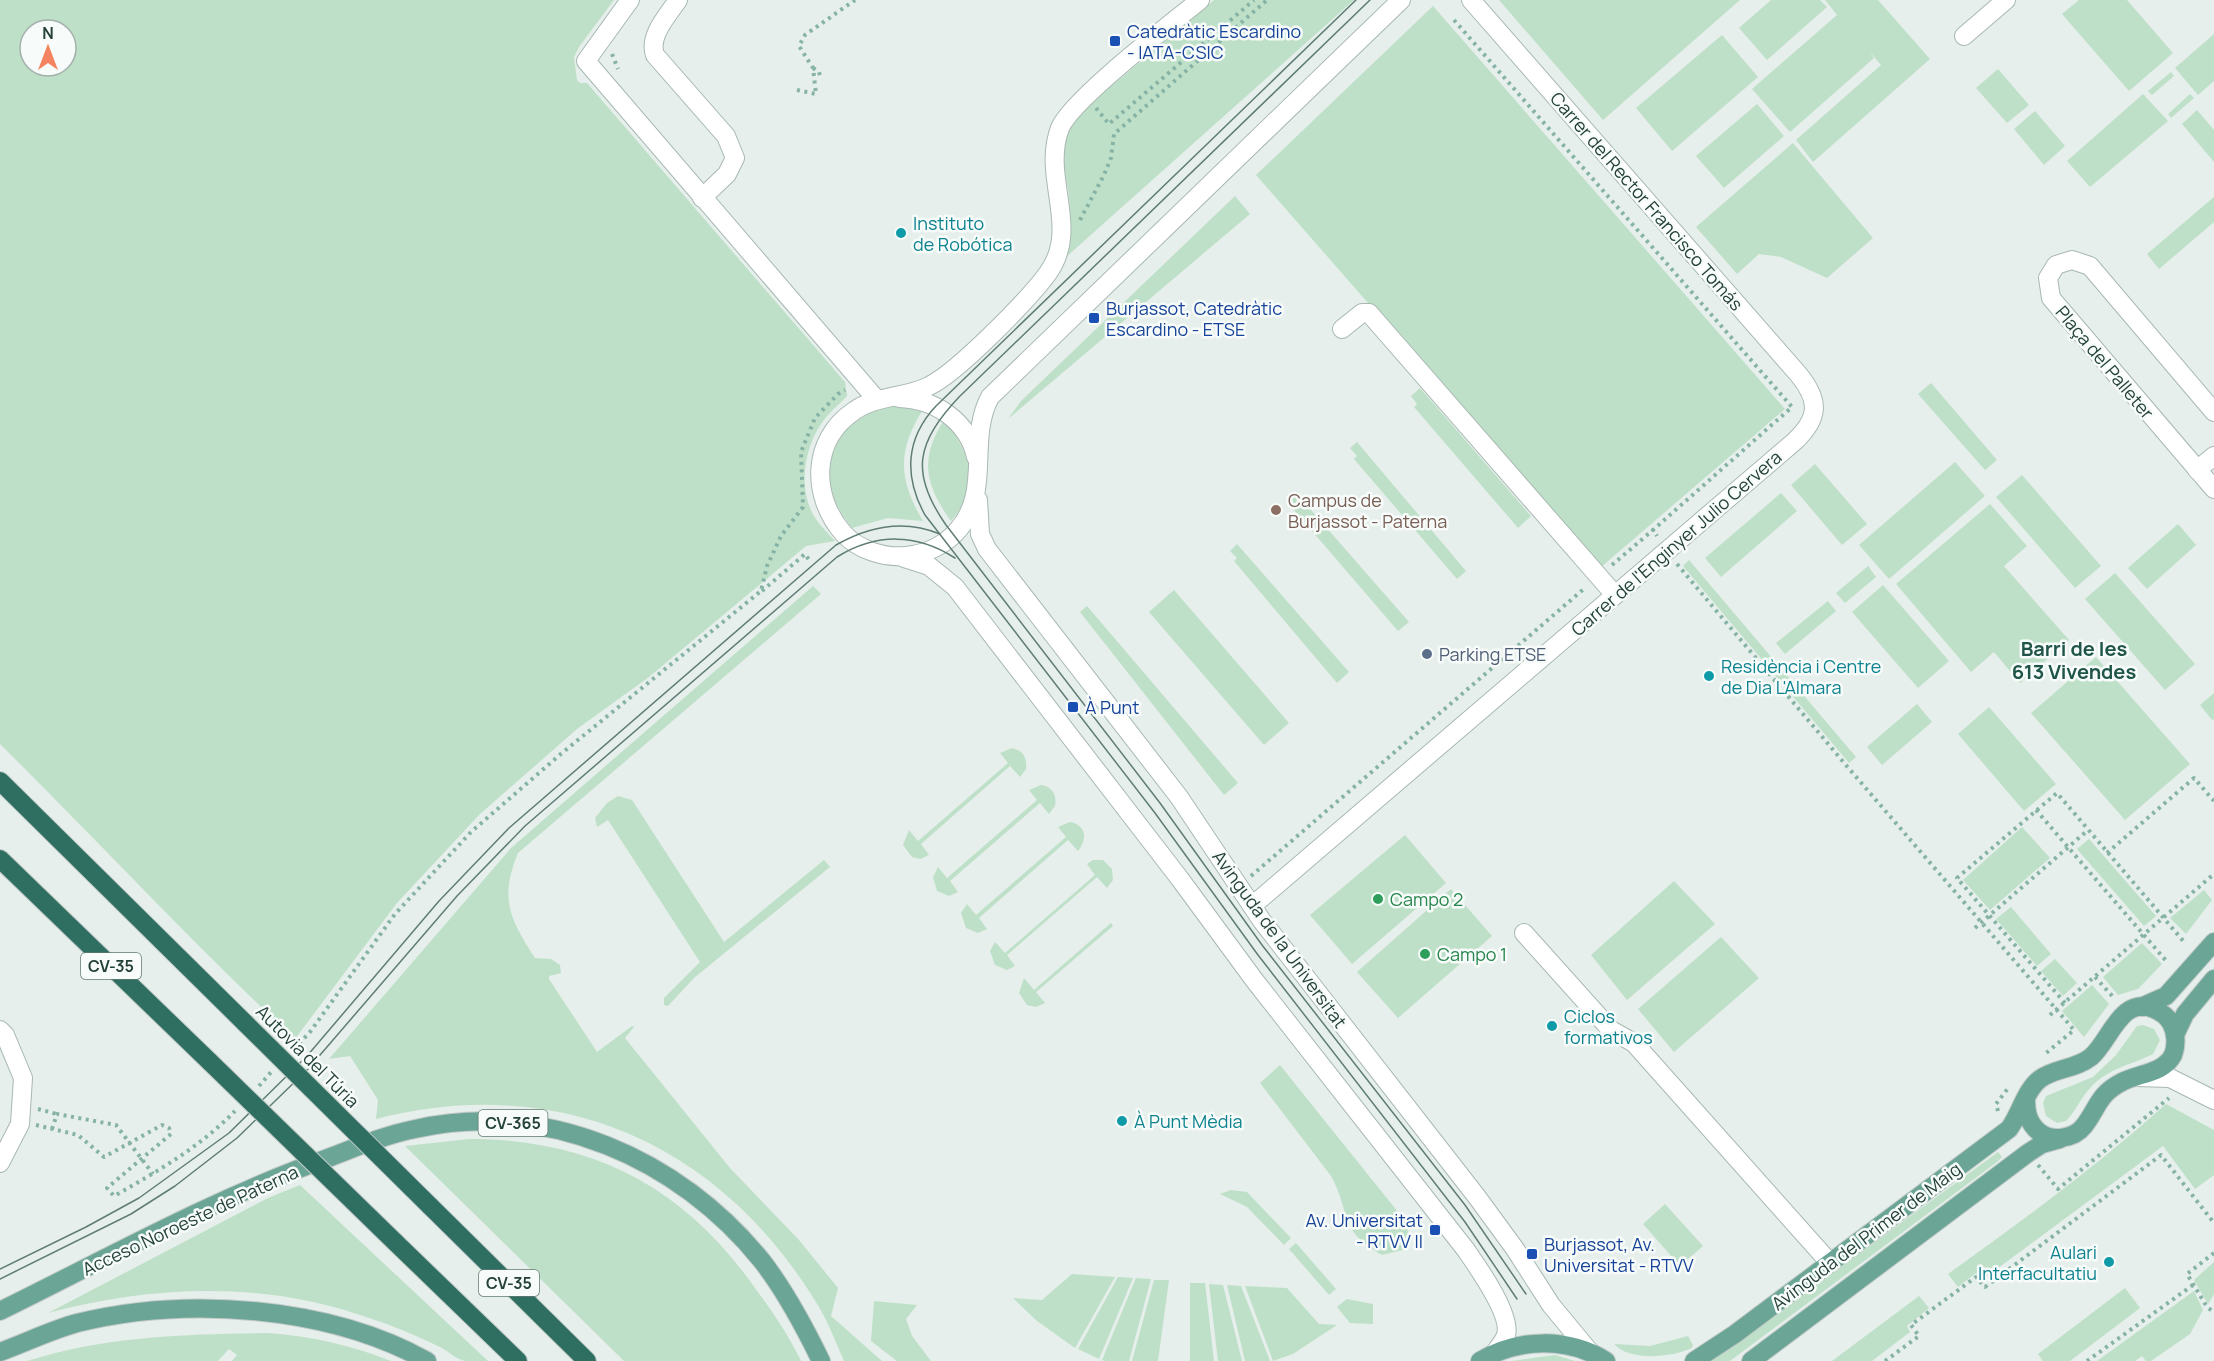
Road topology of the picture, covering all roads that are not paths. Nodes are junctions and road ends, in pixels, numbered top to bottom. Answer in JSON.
{"nodes":[{"id":1,"x":630,"y":0,"type":"edge"},
{"id":2,"x":678,"y":0,"type":"edge"},
{"id":3,"x":1200,"y":0,"type":"edge"},
{"id":4,"x":1401,"y":0,"type":"edge"},
{"id":5,"x":1472,"y":0,"type":"edge"},
{"id":6,"x":2006,"y":0,"type":"edge"},
{"id":7,"x":1964,"y":36,"type":"dead end"},
{"id":8,"x":702,"y":198,"type":"junction"},
{"id":9,"x":1342,"y":329,"type":"dead end"},
{"id":10,"x":884,"y":399,"type":"junction"},
{"id":11,"x":1814,"y":406,"type":"joint"},
{"id":12,"x":2214,"y":412,"type":"edge"},
{"id":13,"x":2214,"y":456,"type":"edge"},
{"id":14,"x":979,"y":467,"type":"junction"},
{"id":15,"x":2197,"y":470,"type":"junction"},
{"id":16,"x":978,"y":487,"type":"junction"},
{"id":17,"x":2214,"y":489,"type":"edge"},
{"id":18,"x":900,"y":557,"type":"junction"},
{"id":19,"x":1615,"y":595,"type":"junction"},
{"id":20,"x":0,"y":781,"type":"edge"},
{"id":21,"x":0,"y":859,"type":"edge"},
{"id":22,"x":1252,"y":906,"type":"junction"},
{"id":23,"x":1524,"y":933,"type":"dead end"},
{"id":24,"x":2214,"y":942,"type":"edge"},
{"id":25,"x":2214,"y":979,"type":"edge"},
{"id":26,"x":2138,"y":1007,"type":"junction"},
{"id":27,"x":0,"y":1030,"type":"edge"},
{"id":28,"x":2175,"y":1040,"type":"junction"},
{"id":29,"x":2136,"y":1077,"type":"junction"},
{"id":30,"x":2190,"y":1087,"type":"junction"},
{"id":31,"x":2026,"y":1099,"type":"junction"},
{"id":32,"x":2214,"y":1100,"type":"edge"},
{"id":33,"x":2061,"y":1138,"type":"junction"},
{"id":34,"x":0,"y":1163,"type":"edge"},
{"id":35,"x":1830,"y":1263,"type":"junction"},
{"id":36,"x":0,"y":1311,"type":"edge"},
{"id":37,"x":1496,"y":1351,"type":"junction"},
{"id":38,"x":1589,"y":1351,"type":"junction"},
{"id":39,"x":0,"y":1352,"type":"edge"},
{"id":40,"x":427,"y":1361,"type":"edge"},
{"id":41,"x":518,"y":1361,"type":"edge"},
{"id":42,"x":587,"y":1361,"type":"edge"},
{"id":43,"x":821,"y":1361,"type":"edge"},
{"id":44,"x":1480,"y":1361,"type":"edge"},
{"id":45,"x":1606,"y":1361,"type":"edge"},
{"id":46,"x":1694,"y":1361,"type":"edge"},
{"id":47,"x":1750,"y":1361,"type":"edge"}],
"edges":[{"from":1,"to":8,"type":"street"},
{"from":2,"to":8,"type":"street"},
{"from":3,"to":10,"type":"street"},
{"from":4,"to":14,"type":"street"},
{"from":5,"to":11,"type":"street","name":"Carrer del Rector Francisco Tomás"},
{"from":6,"to":7,"type":"street"},
{"from":8,"to":10,"type":"street"},
{"from":9,"to":19,"type":"street"},
{"from":10,"to":14,"type":"street"},
{"from":10,"to":18,"type":"street"},
{"from":11,"to":19,"type":"street","name":"Carrer de l'Enginyer Julio Cervera"},
{"from":12,"to":15,"type":"street","name":"Plaça del Palleter"},
{"from":13,"to":15,"type":"street"},
{"from":14,"to":16,"type":"street"},
{"from":15,"to":17,"type":"street","name":"Plaça del Palleter"},
{"from":16,"to":18,"type":"street"},
{"from":16,"to":22,"type":"street","name":"Avinguda de la Universitat"},
{"from":18,"to":37,"type":"street"},
{"from":19,"to":22,"type":"street","name":"Carrer de l'Enginyer Julio Cervera"},
{"from":20,"to":42,"type":"highway","name":"Autovia del Túria","number":"CV-35","bridge":true},
{"from":21,"to":41,"type":"highway","number":"CV-35","bridge":true},
{"from":22,"to":38,"type":"street","name":"Avinguda de la Universitat"},
{"from":23,"to":35,"type":"street"},
{"from":24,"to":26,"type":"main road"},
{"from":25,"to":28,"type":"main road"},
{"from":26,"to":28,"type":"main road"},
{"from":26,"to":31,"type":"main road","name":"Avinguda del Primer de Maig"},
{"from":27,"to":34,"type":"street"},
{"from":28,"to":29,"type":"main road","name":"Avinguda del Primer de Maig"},
{"from":28,"to":30,"type":"street"},
{"from":29,"to":30,"type":"street"},
{"from":29,"to":33,"type":"main road","name":"Avinguda del Primer de Maig"},
{"from":30,"to":32,"type":"street"},
{"from":31,"to":33,"type":"main road"},
{"from":31,"to":35,"type":"main road","name":"Avinguda del Primer de Maig"},
{"from":33,"to":47,"type":"main road","name":"Avinguda del Primer de Maig"},
{"from":35,"to":46,"type":"main road","name":"Avinguda del Primer de Maig"},
{"from":36,"to":43,"type":"main road","name":"Acceso Noroeste de Paterna","number":"CV-365"},
{"from":37,"to":38,"type":"main road"},
{"from":37,"to":44,"type":"main road"},
{"from":38,"to":45,"type":"main road"},
{"from":39,"to":40,"type":"main road"}]}
